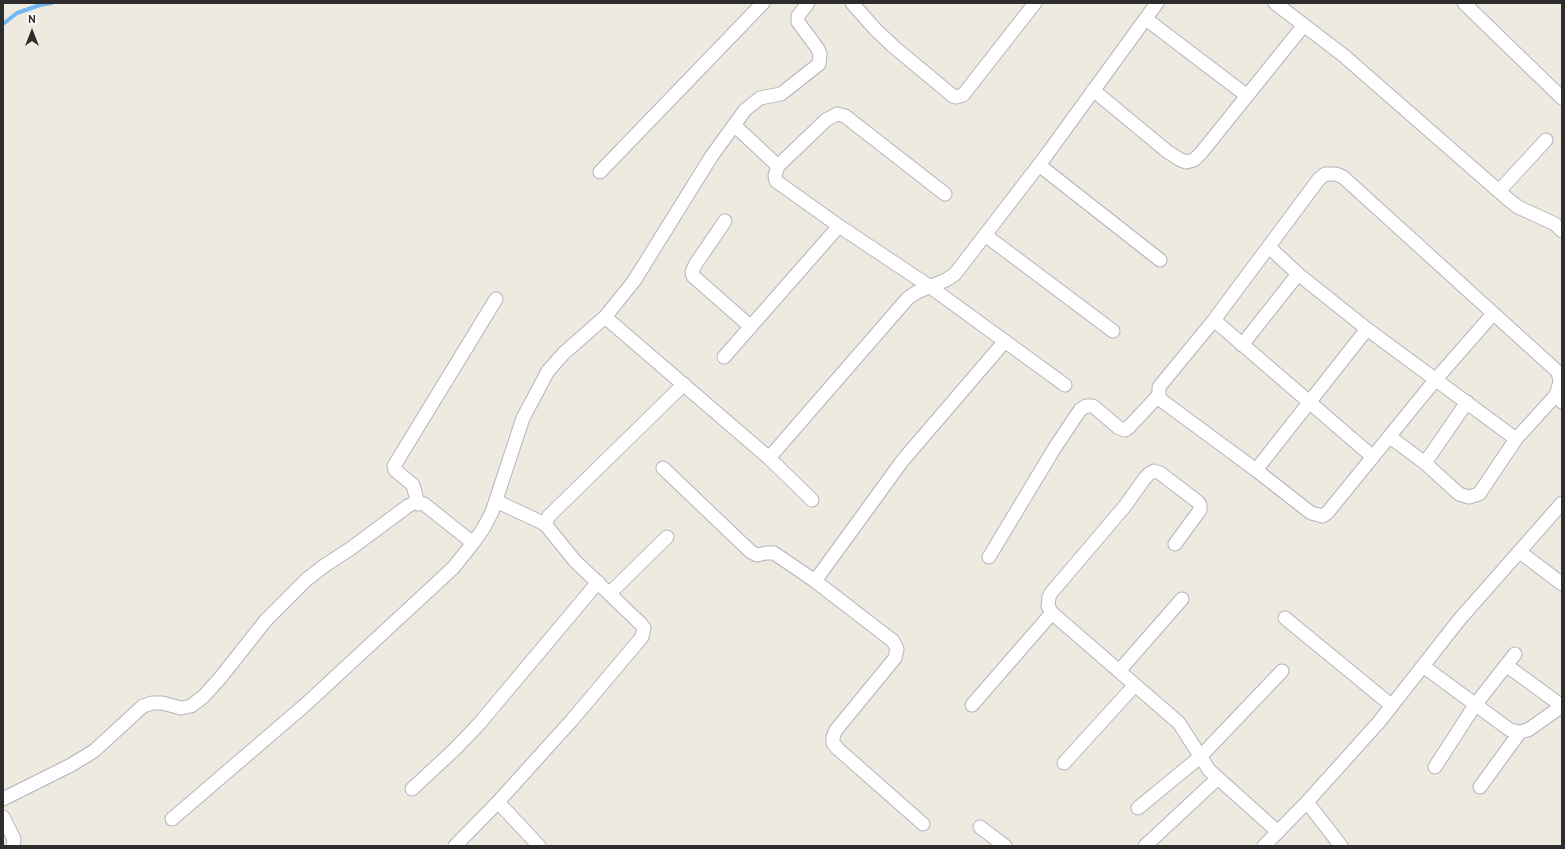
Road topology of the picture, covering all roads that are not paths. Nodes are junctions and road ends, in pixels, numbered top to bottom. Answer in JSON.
{"nodes":[{"id":1,"x":763,"y":3,"type":"edge"},
{"id":2,"x":808,"y":3,"type":"edge"},
{"id":3,"x":852,"y":3,"type":"edge"},
{"id":4,"x":1036,"y":3,"type":"edge"},
{"id":5,"x":1157,"y":3,"type":"edge"},
{"id":6,"x":1275,"y":3,"type":"edge"},
{"id":7,"x":1464,"y":3,"type":"edge"},
{"id":8,"x":1146,"y":19,"type":"junction"},
{"id":9,"x":1304,"y":25,"type":"junction"},
{"id":10,"x":1094,"y":90,"type":"junction"},
{"id":11,"x":1246,"y":95,"type":"junction"},
{"id":12,"x":1562,"y":98,"type":"edge"},
{"id":13,"x":734,"y":125,"type":"junction"},
{"id":14,"x":1546,"y":140,"type":"dead end"},
{"id":15,"x":1039,"y":165,"type":"junction"},
{"id":16,"x":778,"y":166,"type":"junction"},
{"id":17,"x":600,"y":172,"type":"dead end"},
{"id":18,"x":1499,"y":191,"type":"junction"},
{"id":19,"x":945,"y":194,"type":"dead end"},
{"id":20,"x":725,"y":221,"type":"dead end"},
{"id":21,"x":839,"y":226,"type":"junction"},
{"id":22,"x":1562,"y":230,"type":"edge"},
{"id":23,"x":985,"y":235,"type":"junction"},
{"id":24,"x":1268,"y":247,"type":"junction"},
{"id":25,"x":1160,"y":260,"type":"dead end"},
{"id":26,"x":1298,"y":274,"type":"junction"},
{"id":27,"x":929,"y":286,"type":"junction"},
{"id":28,"x":496,"y":299,"type":"dead end"},
{"id":29,"x":1493,"y":314,"type":"junction"},
{"id":30,"x":605,"y":316,"type":"junction"},
{"id":31,"x":1214,"y":320,"type":"junction"},
{"id":32,"x":752,"y":327,"type":"junction"},
{"id":33,"x":1367,"y":329,"type":"junction"},
{"id":34,"x":1113,"y":331,"type":"dead end"},
{"id":35,"x":1005,"y":342,"type":"junction"},
{"id":36,"x":1242,"y":345,"type":"junction"},
{"id":37,"x":724,"y":357,"type":"dead end"},
{"id":38,"x":1436,"y":379,"type":"junction"},
{"id":39,"x":684,"y":384,"type":"junction"},
{"id":40,"x":1065,"y":385,"type":"dead end"},
{"id":41,"x":1158,"y":395,"type":"junction"},
{"id":42,"x":1559,"y":398,"type":"edge"},
{"id":43,"x":1467,"y":402,"type":"junction"},
{"id":44,"x":1309,"y":403,"type":"junction"},
{"id":45,"x":1390,"y":437,"type":"junction"},
{"id":46,"x":1516,"y":439,"type":"junction"},
{"id":47,"x":1373,"y":457,"type":"junction"},
{"id":48,"x":769,"y":458,"type":"junction"},
{"id":49,"x":1425,"y":463,"type":"junction"},
{"id":50,"x":663,"y":468,"type":"dead end"},
{"id":51,"x":1256,"y":470,"type":"junction"},
{"id":52,"x":496,"y":500,"type":"junction"},
{"id":53,"x":812,"y":500,"type":"dead end"},
{"id":54,"x":1562,"y":503,"type":"edge"},
{"id":55,"x":418,"y":504,"type":"junction"},
{"id":56,"x":545,"y":524,"type":"junction"},
{"id":57,"x":667,"y":537,"type":"dead end"},
{"id":58,"x":473,"y":543,"type":"junction"},
{"id":59,"x":1175,"y":544,"type":"dead end"},
{"id":60,"x":1520,"y":552,"type":"junction"},
{"id":61,"x":988,"y":557,"type":"dead end"},
{"id":62,"x":814,"y":581,"type":"junction"},
{"id":63,"x":598,"y":582,"type":"junction"},
{"id":64,"x":1562,"y":584,"type":"edge"},
{"id":65,"x":610,"y":593,"type":"junction"},
{"id":66,"x":1182,"y":599,"type":"dead end"},
{"id":67,"x":1052,"y":613,"type":"junction"},
{"id":68,"x":1285,"y":618,"type":"dead end"},
{"id":69,"x":1515,"y":654,"type":"dead end"},
{"id":70,"x":1506,"y":665,"type":"junction"},
{"id":71,"x":1423,"y":666,"type":"junction"},
{"id":72,"x":1282,"y":671,"type":"dead end"},
{"id":73,"x":1119,"y":672,"type":"junction"},
{"id":74,"x":1135,"y":685,"type":"junction"},
{"id":75,"x":972,"y":705,"type":"dead end"},
{"id":76,"x":1391,"y":705,"type":"junction"},
{"id":77,"x":1475,"y":705,"type":"junction"},
{"id":78,"x":1562,"y":706,"type":"edge"},
{"id":79,"x":1520,"y":732,"type":"junction"},
{"id":80,"x":1200,"y":757,"type":"junction"},
{"id":81,"x":1064,"y":763,"type":"dead end"},
{"id":82,"x":1435,"y":767,"type":"dead end"},
{"id":83,"x":1218,"y":778,"type":"junction"},
{"id":84,"x":1480,"y":787,"type":"dead end"},
{"id":85,"x":412,"y":789,"type":"dead end"},
{"id":86,"x":3,"y":799,"type":"edge"},
{"id":87,"x":498,"y":802,"type":"junction"},
{"id":88,"x":1307,"y":802,"type":"junction"},
{"id":89,"x":1138,"y":808,"type":"dead end"},
{"id":90,"x":3,"y":817,"type":"edge"},
{"id":91,"x":172,"y":820,"type":"dead end"},
{"id":92,"x":923,"y":824,"type":"dead end"},
{"id":93,"x":980,"y":827,"type":"dead end"},
{"id":94,"x":1278,"y":832,"type":"junction"},
{"id":95,"x":13,"y":846,"type":"edge"},
{"id":96,"x":455,"y":846,"type":"edge"},
{"id":97,"x":539,"y":846,"type":"edge"},
{"id":98,"x":1005,"y":846,"type":"edge"},
{"id":99,"x":1145,"y":846,"type":"edge"},
{"id":100,"x":1264,"y":846,"type":"edge"},
{"id":101,"x":1341,"y":846,"type":"edge"}],
"edges":[{"from":1,"to":17,"type":"street"},
{"from":2,"to":13,"type":"street"},
{"from":3,"to":4,"type":"street"},
{"from":5,"to":8,"type":"street"},
{"from":6,"to":9,"type":"street"},
{"from":7,"to":12,"type":"street"},
{"from":8,"to":10,"type":"street"},
{"from":8,"to":11,"type":"street"},
{"from":9,"to":11,"type":"street"},
{"from":9,"to":18,"type":"street"},
{"from":10,"to":11,"type":"street"},
{"from":10,"to":15,"type":"street"},
{"from":13,"to":16,"type":"street"},
{"from":13,"to":30,"type":"street"},
{"from":14,"to":18,"type":"street"},
{"from":15,"to":23,"type":"street"},
{"from":15,"to":25,"type":"street"},
{"from":16,"to":19,"type":"street"},
{"from":16,"to":21,"type":"street"},
{"from":18,"to":22,"type":"street"},
{"from":20,"to":32,"type":"street"},
{"from":21,"to":27,"type":"street"},
{"from":21,"to":32,"type":"street"},
{"from":23,"to":27,"type":"street"},
{"from":23,"to":34,"type":"street"},
{"from":24,"to":26,"type":"street"},
{"from":24,"to":29,"type":"street"},
{"from":24,"to":31,"type":"street"},
{"from":26,"to":33,"type":"street"},
{"from":26,"to":36,"type":"street"},
{"from":27,"to":35,"type":"street"},
{"from":27,"to":48,"type":"street"},
{"from":28,"to":55,"type":"street"},
{"from":29,"to":38,"type":"street"},
{"from":29,"to":42,"type":"street"},
{"from":30,"to":39,"type":"street"},
{"from":30,"to":52,"type":"street"},
{"from":31,"to":36,"type":"street"},
{"from":31,"to":41,"type":"street"},
{"from":32,"to":37,"type":"street"},
{"from":33,"to":38,"type":"street"},
{"from":33,"to":44,"type":"street"},
{"from":35,"to":40,"type":"street"},
{"from":35,"to":62,"type":"street"},
{"from":36,"to":44,"type":"street"},
{"from":38,"to":43,"type":"street"},
{"from":38,"to":45,"type":"street"},
{"from":39,"to":48,"type":"street"},
{"from":39,"to":56,"type":"street"},
{"from":41,"to":51,"type":"street"},
{"from":41,"to":61,"type":"street"},
{"from":42,"to":46,"type":"street"},
{"from":43,"to":46,"type":"street"},
{"from":43,"to":49,"type":"street"},
{"from":44,"to":47,"type":"street"},
{"from":44,"to":51,"type":"street"},
{"from":45,"to":47,"type":"street"},
{"from":45,"to":49,"type":"street"},
{"from":46,"to":49,"type":"street"},
{"from":47,"to":51,"type":"street"},
{"from":48,"to":53,"type":"street"},
{"from":50,"to":62,"type":"street"},
{"from":52,"to":56,"type":"street"},
{"from":52,"to":58,"type":"street"},
{"from":54,"to":60,"type":"street"},
{"from":55,"to":58,"type":"street"},
{"from":55,"to":86,"type":"street"},
{"from":56,"to":63,"type":"street"},
{"from":57,"to":65,"type":"street"},
{"from":58,"to":91,"type":"street"},
{"from":59,"to":67,"type":"street"},
{"from":60,"to":64,"type":"street"},
{"from":60,"to":71,"type":"street"},
{"from":62,"to":92,"type":"street"},
{"from":63,"to":65,"type":"street"},
{"from":63,"to":85,"type":"street"},
{"from":65,"to":87,"type":"street"},
{"from":66,"to":73,"type":"street"},
{"from":67,"to":73,"type":"street"},
{"from":67,"to":75,"type":"street"},
{"from":68,"to":76,"type":"street"},
{"from":69,"to":70,"type":"street"},
{"from":70,"to":77,"type":"street"},
{"from":70,"to":78,"type":"street"},
{"from":71,"to":76,"type":"street"},
{"from":71,"to":77,"type":"street"},
{"from":72,"to":80,"type":"street"},
{"from":73,"to":74,"type":"street"},
{"from":74,"to":80,"type":"street"},
{"from":74,"to":81,"type":"street"},
{"from":76,"to":88,"type":"street"},
{"from":77,"to":79,"type":"street"},
{"from":77,"to":82,"type":"street"},
{"from":78,"to":79,"type":"street"},
{"from":79,"to":84,"type":"street"},
{"from":80,"to":83,"type":"street"},
{"from":80,"to":89,"type":"street"},
{"from":83,"to":94,"type":"street"},
{"from":83,"to":99,"type":"street"},
{"from":87,"to":96,"type":"street"},
{"from":87,"to":97,"type":"street"},
{"from":88,"to":94,"type":"street"},
{"from":88,"to":101,"type":"street"},
{"from":90,"to":95,"type":"street"},
{"from":93,"to":98,"type":"street"},
{"from":94,"to":100,"type":"street"}]}
